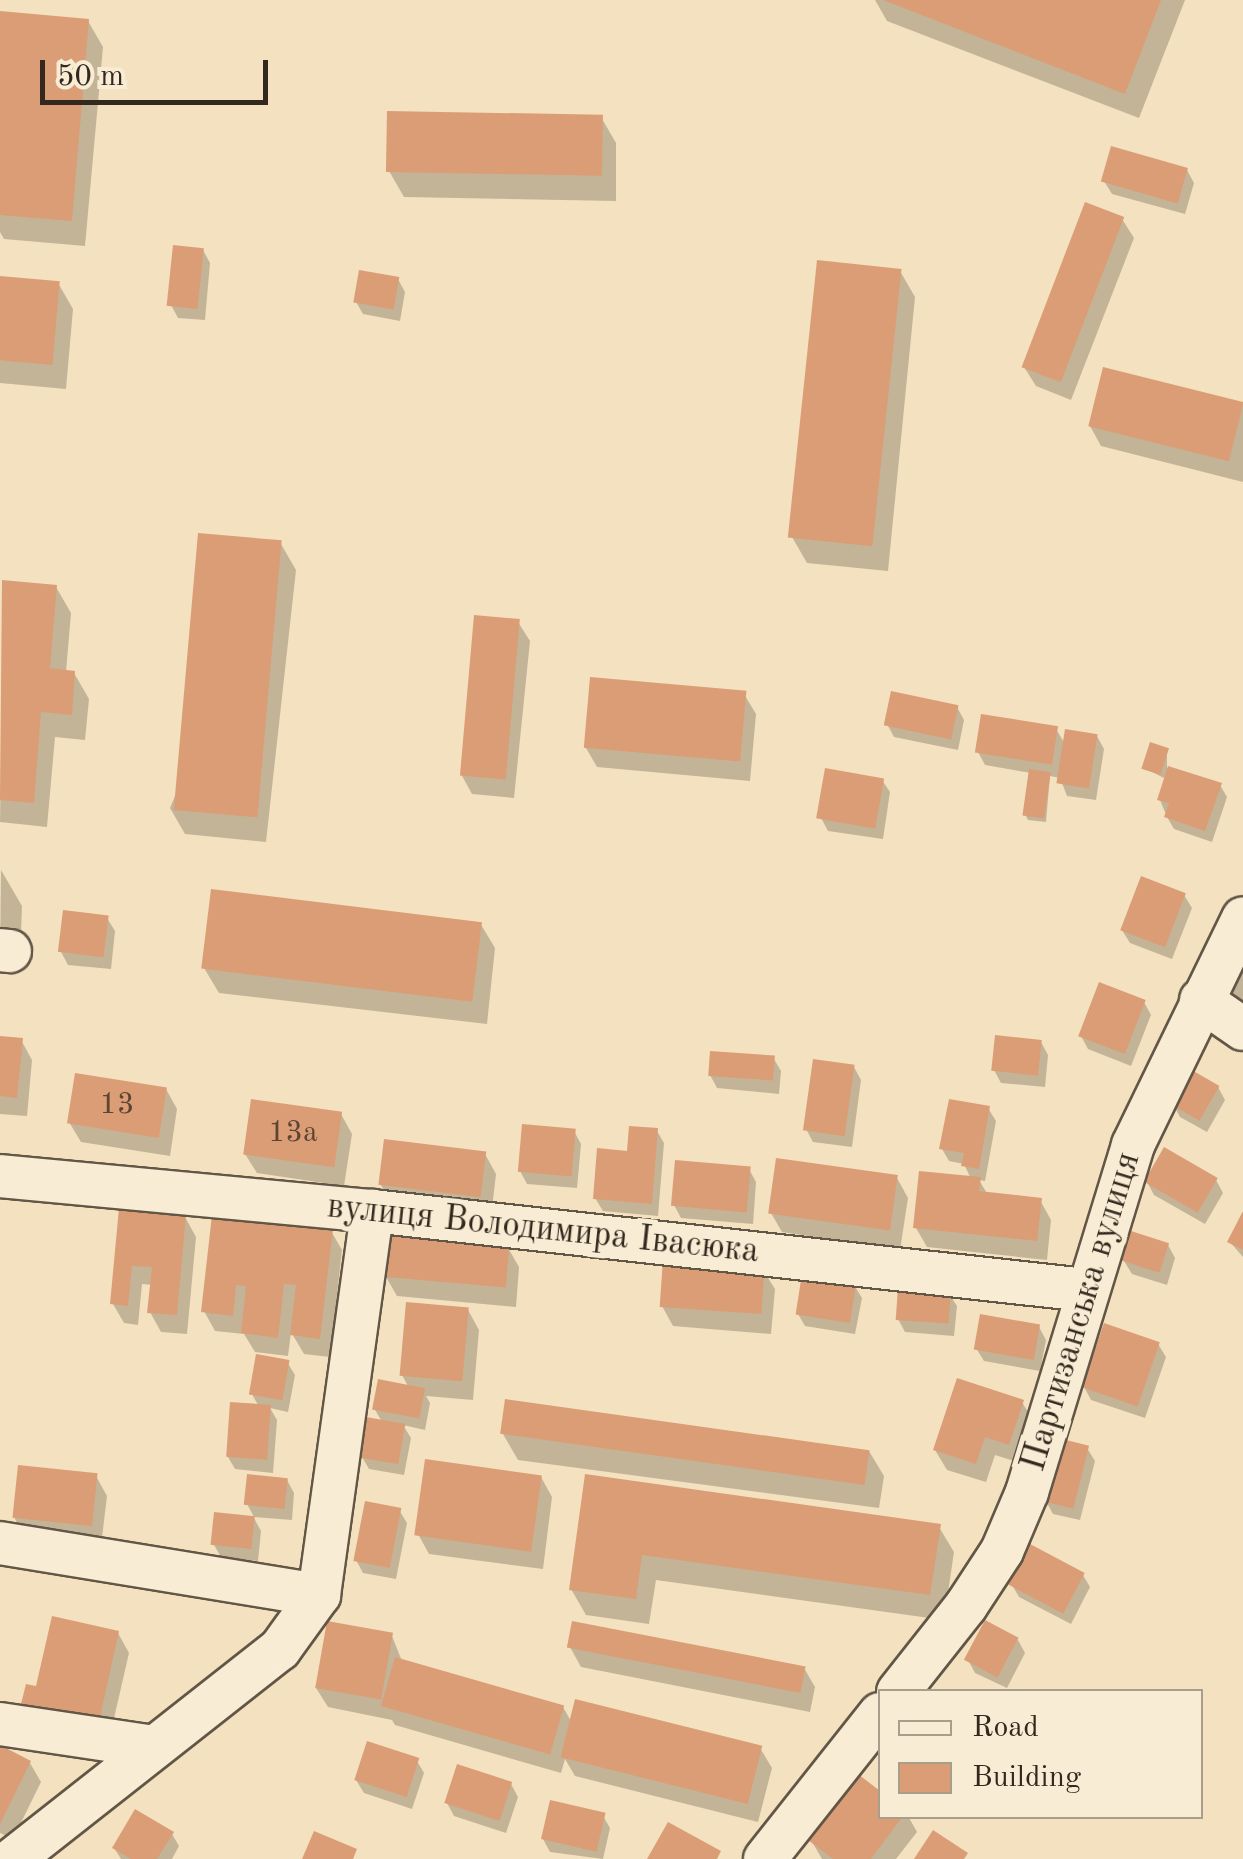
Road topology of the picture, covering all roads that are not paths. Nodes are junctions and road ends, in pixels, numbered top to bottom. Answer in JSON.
{"nodes":[{"id":1,"x":1243,"y":918,"type":"edge"},
{"id":2,"x":1201,"y":1000,"type":"junction"},
{"id":3,"x":1243,"y":1030,"type":"edge"},
{"id":4,"x":0,"y":1176,"type":"edge"},
{"id":5,"x":372,"y":1211,"type":"junction"},
{"id":6,"x":1085,"y":1290,"type":"junction"},
{"id":7,"x":0,"y":1543,"type":"edge"},
{"id":8,"x":319,"y":1595,"type":"junction"},
{"id":9,"x":900,"y":1689,"type":"edge"},
{"id":10,"x":878,"y":1717,"type":"edge"},
{"id":11,"x":0,"y":1724,"type":"edge"},
{"id":12,"x":154,"y":1746,"type":"junction"},
{"id":13,"x":13,"y":1859,"type":"edge"},
{"id":14,"x":765,"y":1859,"type":"edge"}],
"edges":[{"from":1,"to":2,"type":"street","name":"Партизанська вулиця"},
{"from":2,"to":3,"type":"street"},
{"from":2,"to":6,"type":"street","name":"Партизанська вулиця"},
{"from":4,"to":5,"type":"street","name":"вулиця Володимира Івасюка"},
{"from":5,"to":6,"type":"street","name":"вулиця Володимира Івасюка"},
{"from":5,"to":8,"type":"street"},
{"from":6,"to":9,"type":"street","name":"Партизанська вулиця"},
{"from":7,"to":8,"type":"street"},
{"from":8,"to":12,"type":"street"},
{"from":10,"to":14,"type":"street"},
{"from":11,"to":12,"type":"street"},
{"from":12,"to":13,"type":"street"}]}
